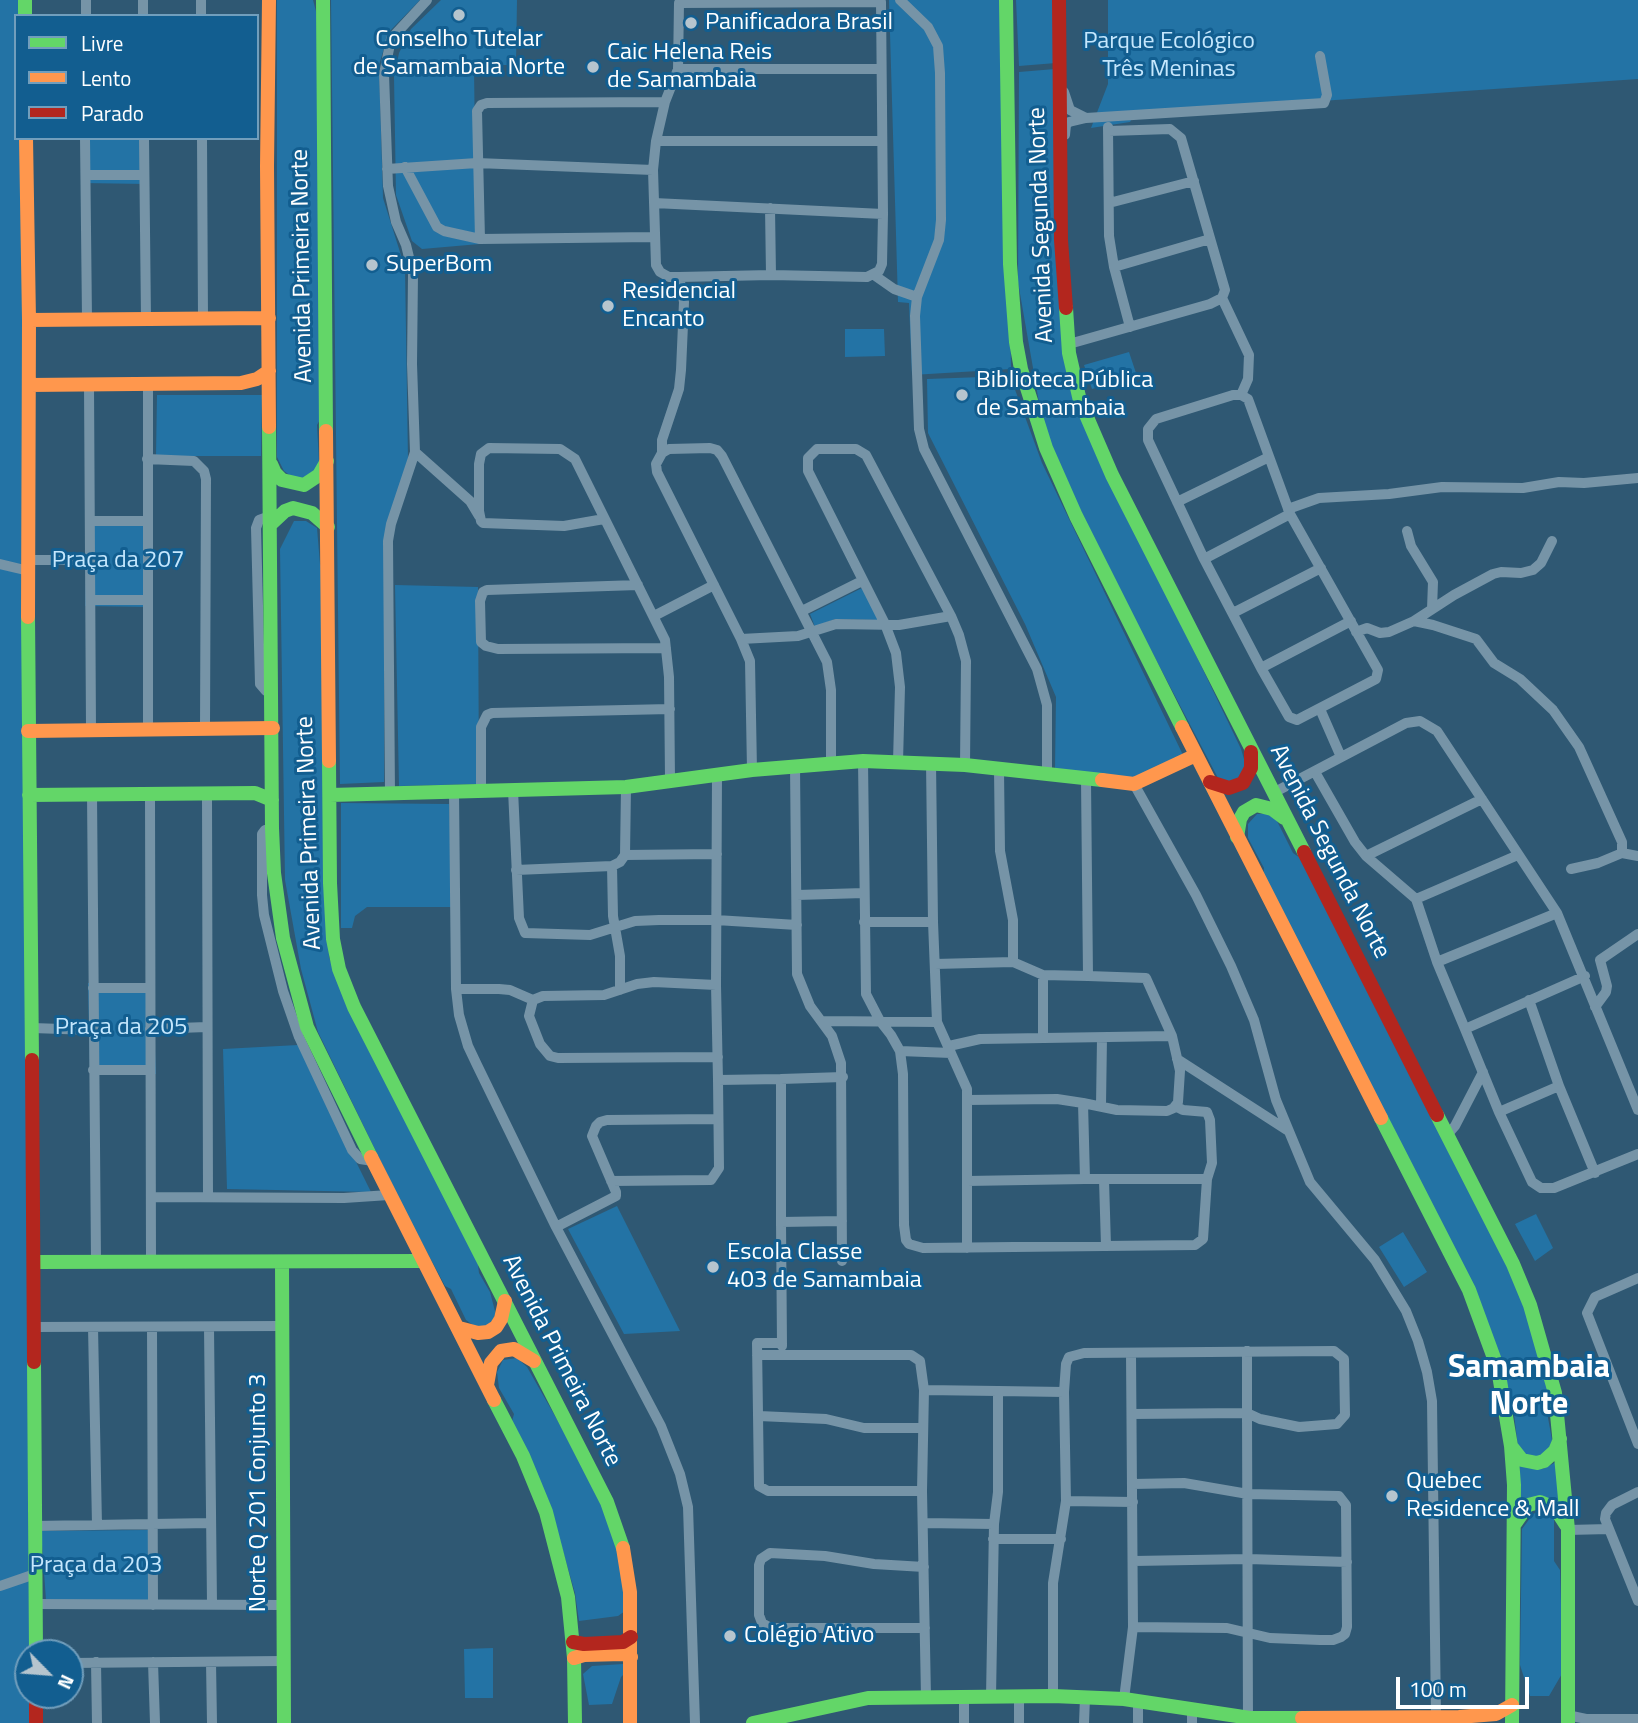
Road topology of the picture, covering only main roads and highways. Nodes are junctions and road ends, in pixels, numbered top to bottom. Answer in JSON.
{"nodes":[{"id":1,"x":323,"y":0,"type":"edge"},
{"id":2,"x":1006,"y":0,"type":"edge"},
{"id":3,"x":1059,"y":0,"type":"edge"},
{"id":4,"x":267,"y":2,"type":"edge"},
{"id":5,"x":264,"y":25,"type":"edge"},
{"id":6,"x":26,"y":140,"type":"edge"},
{"id":7,"x":269,"y":318,"type":"junction"},
{"id":8,"x":29,"y":320,"type":"junction"},
{"id":9,"x":269,"y":371,"type":"junction"},
{"id":10,"x":241,"y":383,"type":"junction"},
{"id":11,"x":29,"y":385,"type":"junction"},
{"id":12,"x":270,"y":392,"type":"junction"},
{"id":13,"x":327,"y":461,"type":"junction"},
{"id":14,"x":270,"y":463,"type":"junction"},
{"id":15,"x":270,"y":521,"type":"junction"},
{"id":16,"x":328,"y":527,"type":"junction"},
{"id":17,"x":273,"y":728,"type":"junction"},
{"id":18,"x":28,"y":731,"type":"junction"},
{"id":19,"x":1251,"y":749,"type":"junction"},
{"id":20,"x":1196,"y":755,"type":"junction"},
{"id":21,"x":1210,"y":782,"type":"junction"},
{"id":22,"x":272,"y":783,"type":"junction"},
{"id":23,"x":255,"y":793,"type":"junction"},
{"id":24,"x":29,"y":795,"type":"junction"},
{"id":25,"x":330,"y":795,"type":"junction"},
{"id":26,"x":272,"y":800,"type":"junction"},
{"id":27,"x":1285,"y":819,"type":"junction"},
{"id":28,"x":1237,"y":837,"type":"junction"},
{"id":29,"x":423,"y":1261,"type":"junction"},
{"id":30,"x":34,"y":1262,"type":"junction"},
{"id":31,"x":282,"y":1262,"type":"junction"},
{"id":32,"x":505,"y":1301,"type":"junction"},
{"id":33,"x":459,"y":1328,"type":"junction"},
{"id":34,"x":535,"y":1362,"type":"junction"},
{"id":35,"x":487,"y":1386,"type":"junction"},
{"id":36,"x":1561,"y":1438,"type":"junction"},
{"id":37,"x":1511,"y":1446,"type":"junction"},
{"id":38,"x":1514,"y":1525,"type":"junction"},
{"id":39,"x":1568,"y":1530,"type":"junction"},
{"id":40,"x":631,"y":1637,"type":"junction"},
{"id":41,"x":36,"y":1639,"type":"edge"},
{"id":42,"x":573,"y":1642,"type":"junction"},
{"id":43,"x":631,"y":1657,"type":"junction"},
{"id":44,"x":574,"y":1658,"type":"junction"},
{"id":45,"x":1512,"y":1705,"type":"junction"},
{"id":46,"x":1496,"y":1714,"type":"junction"},
{"id":47,"x":817,"y":1716,"type":"edge"},
{"id":48,"x":1192,"y":1717,"type":"edge"},
{"id":49,"x":1249,"y":1720,"type":"edge"},
{"id":50,"x":1382,"y":1720,"type":"edge"},
{"id":51,"x":1459,"y":1720,"type":"edge"},
{"id":52,"x":1575,"y":1720,"type":"edge"},
{"id":53,"x":1312,"y":1721,"type":"edge"},
{"id":54,"x":1512,"y":1722,"type":"edge"},
{"id":55,"x":284,"y":1723,"type":"edge"},
{"id":56,"x":575,"y":1723,"type":"edge"},
{"id":57,"x":630,"y":1723,"type":"edge"},
{"id":58,"x":753,"y":1723,"type":"edge"},
{"id":59,"x":762,"y":1723,"type":"edge"}],
"edges":[{"from":1,"to":13,"type":"main road","name":"Avenida Primeira Norte"},
{"from":2,"to":20,"type":"main road","name":"Avenida Segunda Norte"},
{"from":3,"to":19,"type":"main road","name":"Avenida Segunda Norte"},
{"from":4,"to":5,"type":"main road","name":"Avenida Primeira Norte"},
{"from":5,"to":7,"type":"main road","name":"Avenida Primeira Norte"},
{"from":6,"to":8,"type":"main road"},
{"from":7,"to":8,"type":"main road"},
{"from":7,"to":9,"type":"main road","name":"Avenida Primeira Norte"},
{"from":8,"to":11,"type":"main road"},
{"from":9,"to":10,"type":"main road"},
{"from":9,"to":12,"type":"main road","name":"Avenida Primeira Norte"},
{"from":10,"to":11,"type":"main road"},
{"from":10,"to":12,"type":"main road"},
{"from":11,"to":18,"type":"main road"},
{"from":12,"to":14,"type":"main road","name":"Avenida Primeira Norte"},
{"from":13,"to":14,"type":"main road"},
{"from":13,"to":16,"type":"main road","name":"Avenida Primeira Norte"},
{"from":14,"to":15,"type":"main road","name":"Avenida Primeira Norte"},
{"from":15,"to":16,"type":"main road"},
{"from":15,"to":17,"type":"main road","name":"Avenida Primeira Norte"},
{"from":16,"to":25,"type":"main road","name":"Avenida Primeira Norte"},
{"from":17,"to":18,"type":"main road"},
{"from":17,"to":22,"type":"main road","name":"Avenida Primeira Norte"},
{"from":18,"to":24,"type":"main road"},
{"from":19,"to":21,"type":"main road"},
{"from":19,"to":27,"type":"main road","name":"Avenida Segunda Norte"},
{"from":20,"to":21,"type":"main road","name":"Avenida Segunda Norte"},
{"from":20,"to":25,"type":"main road"},
{"from":21,"to":28,"type":"main road","name":"Avenida Segunda Norte"},
{"from":22,"to":23,"type":"main road"},
{"from":22,"to":26,"type":"main road","name":"Avenida Primeira Norte"},
{"from":23,"to":24,"type":"main road"},
{"from":23,"to":26,"type":"main road"},
{"from":24,"to":30,"type":"main road"},
{"from":25,"to":32,"type":"main road","name":"Avenida Primeira Norte"},
{"from":26,"to":29,"type":"main road","name":"Avenida Primeira Norte"},
{"from":27,"to":28,"type":"main road"},
{"from":27,"to":36,"type":"main road","name":"Avenida Segunda Norte"},
{"from":28,"to":37,"type":"main road","name":"Avenida Segunda Norte"},
{"from":29,"to":31,"type":"main road"},
{"from":29,"to":33,"type":"main road","name":"Avenida Primeira Norte"},
{"from":30,"to":31,"type":"main road"},
{"from":30,"to":41,"type":"main road"},
{"from":31,"to":55,"type":"main road","name":"Norte Q 201 Conjunto 3"},
{"from":32,"to":33,"type":"main road"},
{"from":32,"to":34,"type":"main road","name":"Avenida Primeira Norte"},
{"from":33,"to":35,"type":"main road","name":"Avenida Primeira Norte"},
{"from":34,"to":35,"type":"main road"},
{"from":34,"to":40,"type":"main road","name":"Avenida Primeira Norte"},
{"from":35,"to":42,"type":"main road","name":"Avenida Primeira Norte"},
{"from":36,"to":37,"type":"main road"},
{"from":36,"to":39,"type":"main road","name":"Avenida Segunda Norte"},
{"from":37,"to":38,"type":"main road","name":"Avenida Segunda Norte"},
{"from":38,"to":39,"type":"main road"},
{"from":38,"to":45,"type":"main road","name":"Avenida Segunda Norte"},
{"from":39,"to":52,"type":"main road","name":"Avenida Segunda Norte"},
{"from":40,"to":42,"type":"main road"},
{"from":40,"to":43,"type":"main road","name":"Avenida Primeira Norte"},
{"from":42,"to":44,"type":"main road","name":"Avenida Primeira Norte"},
{"from":43,"to":44,"type":"main road"},
{"from":43,"to":57,"type":"main road","name":"Avenida Primeira Norte"},
{"from":44,"to":56,"type":"main road","name":"Avenida Primeira Norte"},
{"from":45,"to":46,"type":"main road"},
{"from":45,"to":54,"type":"main road","name":"Avenida Segunda Norte"},
{"from":46,"to":51,"type":"main road"},
{"from":46,"to":54,"type":"main road"},
{"from":47,"to":48,"type":"main road"},
{"from":47,"to":59,"type":"main road"},
{"from":48,"to":49,"type":"main road"},
{"from":49,"to":53,"type":"main road"},
{"from":50,"to":51,"type":"main road"},
{"from":50,"to":53,"type":"main road"},
{"from":58,"to":59,"type":"main road"}]}
